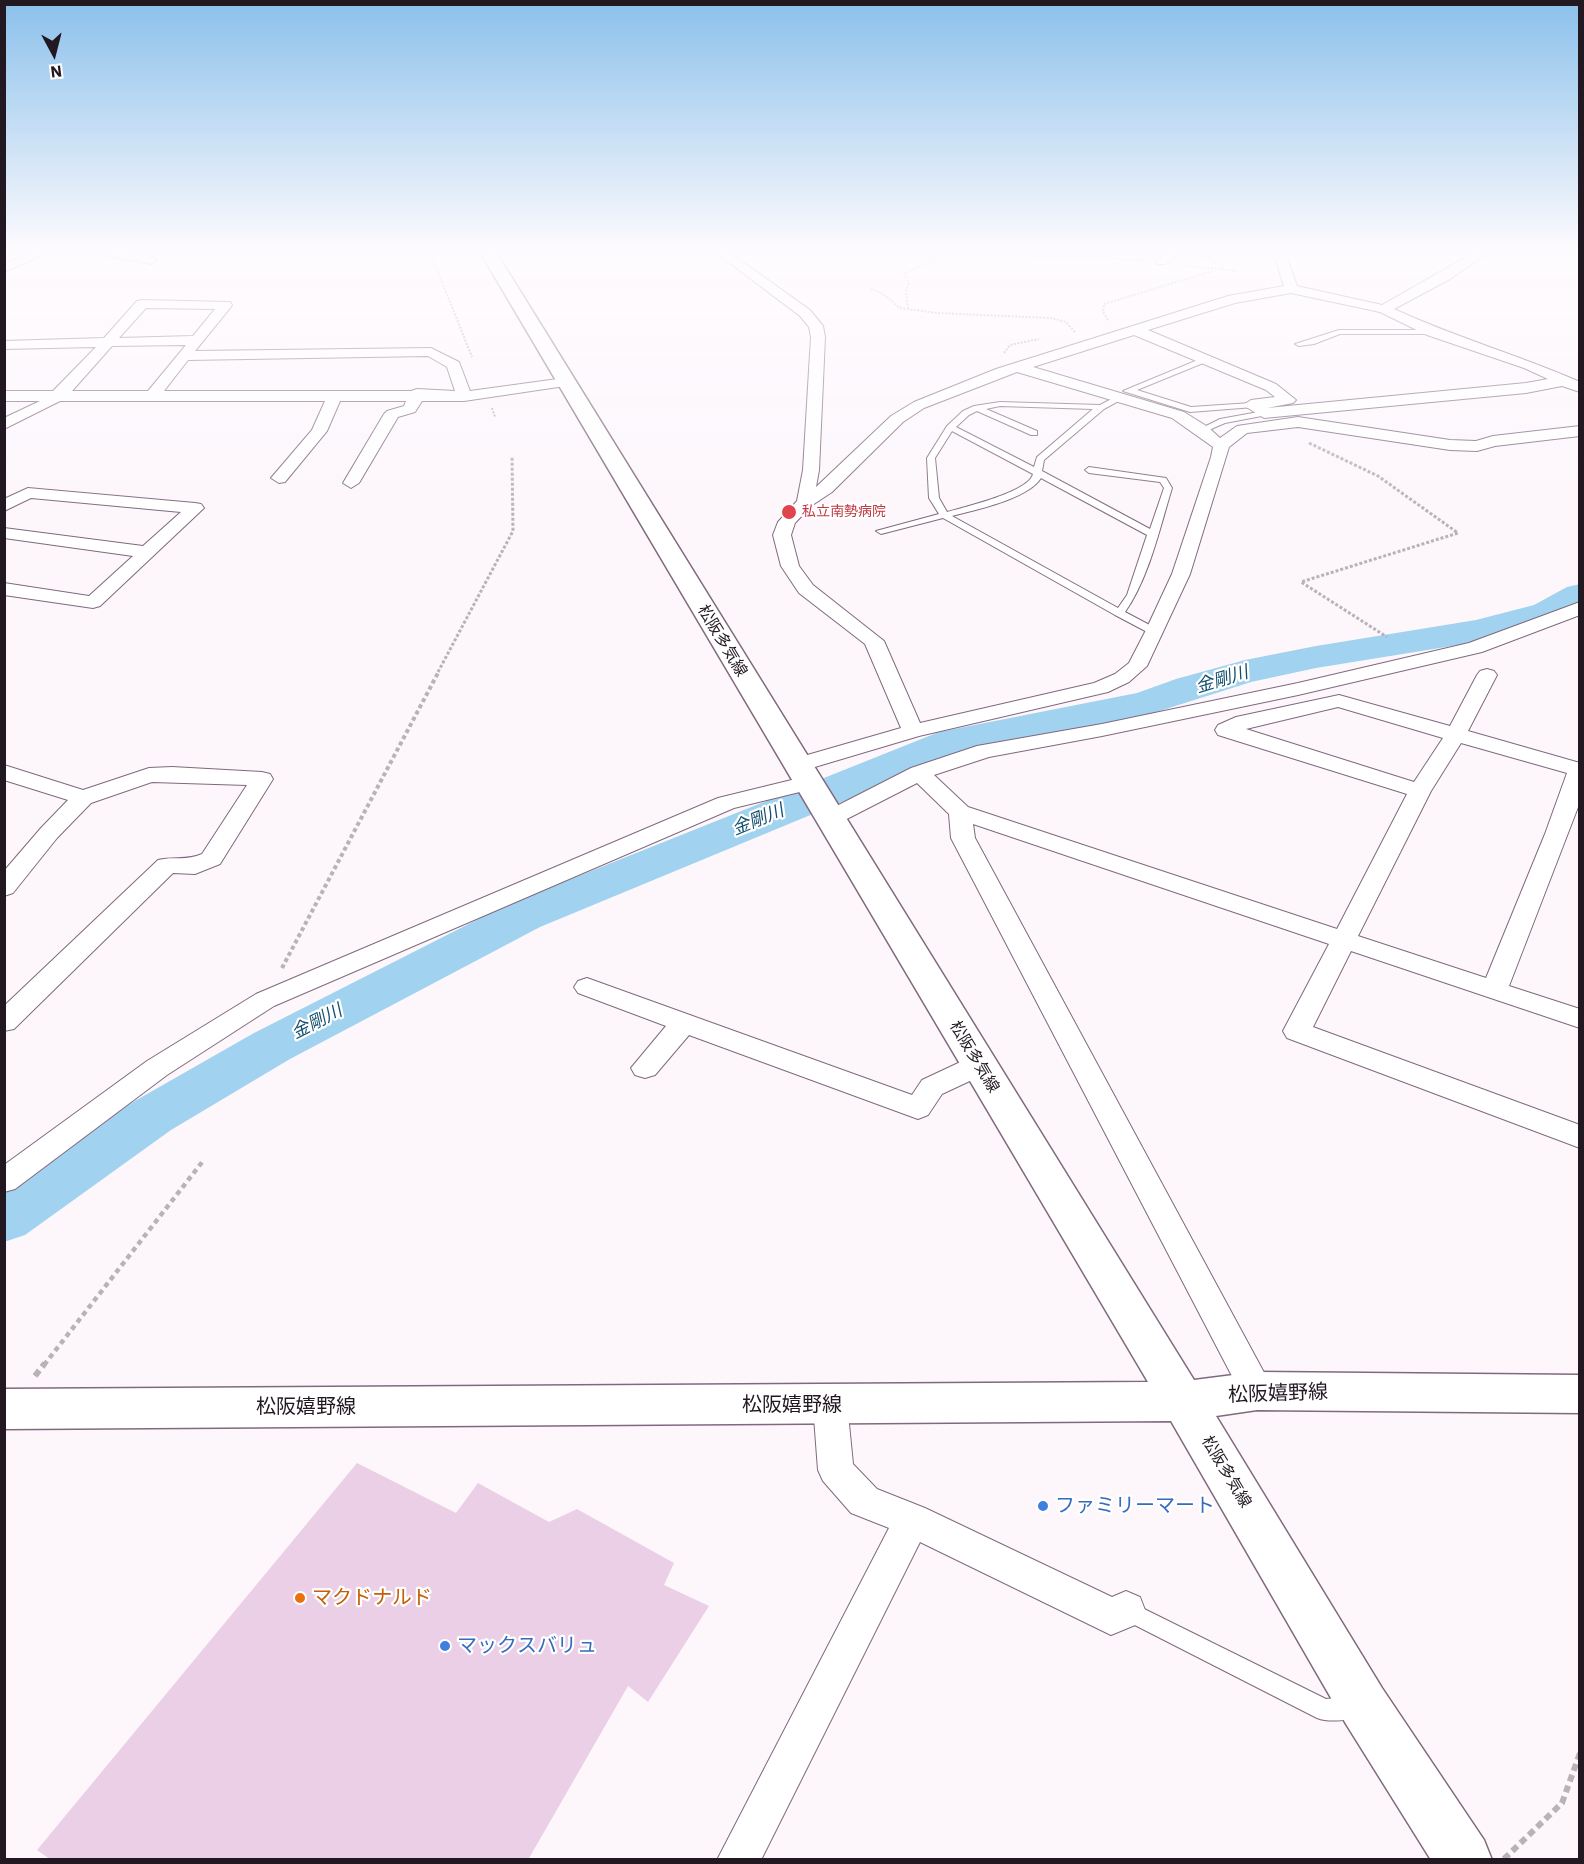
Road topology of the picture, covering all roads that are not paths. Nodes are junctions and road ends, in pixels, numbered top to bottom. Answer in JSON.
{"nodes":[{"id":1,"x":540,"y":339,"type":"edge"},
{"id":2,"x":818,"y":339,"type":"edge"},
{"id":3,"x":1111,"y":339,"type":"edge"},
{"id":4,"x":1152,"y":339,"type":"edge"},
{"id":5,"x":1322,"y":339,"type":"edge"},
{"id":6,"x":1457,"y":339,"type":"edge"},
{"id":7,"x":196,"y":340,"type":"joint"},
{"id":8,"x":109,"y":341,"type":"junction"},
{"id":9,"x":1299,"y":344,"type":"dead end"},
{"id":10,"x":4,"y":345,"type":"edge"},
{"id":11,"x":216,"y":355,"type":"junction"},
{"id":12,"x":184,"y":356,"type":"junction"},
{"id":13,"x":1205,"y":359,"type":"junction"},
{"id":14,"x":1021,"y":368,"type":"junction"},
{"id":15,"x":1563,"y":381,"type":"junction"},
{"id":16,"x":565,"y":382,"type":"junction"},
{"id":17,"x":1580,"y":388,"type":"edge"},
{"id":18,"x":417,"y":394,"type":"junction"},
{"id":19,"x":1121,"y":394,"type":"junction"},
{"id":20,"x":335,"y":395,"type":"junction"},
{"id":21,"x":4,"y":396,"type":"edge"},
{"id":22,"x":58,"y":396,"type":"junction"},
{"id":23,"x":152,"y":396,"type":"junction"},
{"id":24,"x":186,"y":396,"type":"junction"},
{"id":25,"x":464,"y":396,"type":"junction"},
{"id":26,"x":1101,"y":407,"type":"junction"},
{"id":27,"x":978,"y":408,"type":"junction"},
{"id":28,"x":1261,"y":414,"type":"junction"},
{"id":29,"x":4,"y":424,"type":"edge"},
{"id":30,"x":950,"y":428,"type":"junction"},
{"id":31,"x":1202,"y":430,"type":"junction"},
{"id":32,"x":1580,"y":431,"type":"edge"},
{"id":33,"x":1034,"y":433,"type":"dead end"},
{"id":34,"x":1221,"y":445,"type":"junction"},
{"id":35,"x":1089,"y":470,"type":"dead end"},
{"id":36,"x":1036,"y":472,"type":"junction"},
{"id":37,"x":279,"y":478,"type":"dead end"},
{"id":38,"x":351,"y":483,"type":"dead end"},
{"id":39,"x":805,"y":502,"type":"junction"},
{"id":40,"x":4,"y":506,"type":"edge"},
{"id":41,"x":946,"y":515,"type":"junction"},
{"id":42,"x":881,"y":531,"type":"dead end"},
{"id":43,"x":4,"y":533,"type":"edge"},
{"id":44,"x":1154,"y":535,"type":"junction"},
{"id":45,"x":146,"y":552,"type":"junction"},
{"id":46,"x":4,"y":589,"type":"edge"},
{"id":47,"x":1580,"y":608,"type":"edge"},
{"id":48,"x":1119,"y":613,"type":"junction"},
{"id":49,"x":1155,"y":632,"type":"junction"},
{"id":50,"x":1486,"y":675,"type":"dead end"},
{"id":51,"x":913,"y":731,"type":"junction"},
{"id":52,"x":1456,"y":734,"type":"junction"},
{"id":53,"x":1579,"y":770,"type":"edge"},
{"id":54,"x":4,"y":772,"type":"edge"},
{"id":55,"x":919,"y":773,"type":"junction"},
{"id":56,"x":1420,"y":791,"type":"junction"},
{"id":57,"x":814,"y":793,"type":"junction"},
{"id":58,"x":83,"y":798,"type":"junction"},
{"id":59,"x":960,"y":812,"type":"junction"},
{"id":60,"x":1568,"y":838,"type":"edge"},
{"id":61,"x":4,"y":888,"type":"edge"},
{"id":62,"x":1344,"y":939,"type":"junction"},
{"id":63,"x":587,"y":987,"type":"dead end"},
{"id":64,"x":1495,"y":989,"type":"junction"},
{"id":65,"x":1580,"y":1019,"type":"edge"},
{"id":66,"x":4,"y":1022,"type":"edge"},
{"id":67,"x":684,"y":1023,"type":"junction"},
{"id":68,"x":979,"y":1065,"type":"junction"},
{"id":69,"x":645,"y":1068,"type":"dead end"},
{"id":70,"x":1580,"y":1137,"type":"edge"},
{"id":71,"x":4,"y":1180,"type":"edge"},
{"id":72,"x":1257,"y":1391,"type":"junction"},
{"id":73,"x":1580,"y":1394,"type":"edge"},
{"id":74,"x":1183,"y":1401,"type":"junction"},
{"id":75,"x":830,"y":1404,"type":"junction"},
{"id":76,"x":6,"y":1411,"type":"edge"},
{"id":77,"x":912,"y":1520,"type":"junction"},
{"id":78,"x":1126,"y":1610,"type":"joint"},
{"id":79,"x":1364,"y":1706,"type":"junction"},
{"id":80,"x":738,"y":1860,"type":"edge"},
{"id":81,"x":1464,"y":1860,"type":"edge"}],
"edges":[{"from":1,"to":16,"type":"main road","name":"松阪多気線"},
{"from":2,"to":39,"type":"street"},
{"from":3,"to":14,"type":"street"},
{"from":4,"to":13,"type":"street"},
{"from":5,"to":9,"type":"lane"},
{"from":6,"to":15,"type":"street"},
{"from":7,"to":8,"type":"street"},
{"from":7,"to":12,"type":"street"},
{"from":8,"to":10,"type":"street"},
{"from":8,"to":22,"type":"street"},
{"from":11,"to":12,"type":"street"},
{"from":11,"to":24,"type":"street"},
{"from":11,"to":25,"type":"street"},
{"from":12,"to":23,"type":"street"},
{"from":13,"to":19,"type":"lane"},
{"from":13,"to":28,"type":"street"},
{"from":14,"to":19,"type":"street"},
{"from":14,"to":39,"type":"street"},
{"from":15,"to":17,"type":"street"},
{"from":15,"to":28,"type":"street"},
{"from":16,"to":25,"type":"street"},
{"from":16,"to":57,"type":"main road","name":"松阪多気線"},
{"from":18,"to":20,"type":"street"},
{"from":18,"to":25,"type":"street"},
{"from":18,"to":38,"type":"street"},
{"from":19,"to":26,"type":"lane"},
{"from":19,"to":28,"type":"lane"},
{"from":19,"to":31,"type":"street"},
{"from":20,"to":24,"type":"street"},
{"from":20,"to":37,"type":"street"},
{"from":21,"to":22,"type":"street"},
{"from":22,"to":23,"type":"street"},
{"from":22,"to":29,"type":"street"},
{"from":23,"to":24,"type":"street"},
{"from":26,"to":27,"type":"lane"},
{"from":26,"to":36,"type":"lane"},
{"from":27,"to":30,"type":"lane"},
{"from":27,"to":33,"type":"lane"},
{"from":28,"to":31,"type":"lane"},
{"from":28,"to":32,"type":"street"},
{"from":28,"to":34,"type":"street"},
{"from":30,"to":36,"type":"lane"},
{"from":30,"to":41,"type":"lane"},
{"from":31,"to":34,"type":"street"},
{"from":34,"to":49,"type":"street"},
{"from":35,"to":44,"type":"lane"},
{"from":36,"to":41,"type":"lane"},
{"from":36,"to":44,"type":"lane"},
{"from":39,"to":51,"type":"street"},
{"from":40,"to":45,"type":"street"},
{"from":41,"to":42,"type":"lane"},
{"from":41,"to":48,"type":"lane"},
{"from":43,"to":45,"type":"street"},
{"from":44,"to":48,"type":"lane"},
{"from":45,"to":46,"type":"street"},
{"from":47,"to":55,"type":"street"},
{"from":48,"to":49,"type":"lane"},
{"from":49,"to":51,"type":"street"},
{"from":50,"to":52,"type":"street"},
{"from":51,"to":57,"type":"street"},
{"from":52,"to":53,"type":"street"},
{"from":52,"to":56,"type":"street"},
{"from":52,"to":56,"type":"street"},
{"from":53,"to":60,"type":"street"},
{"from":54,"to":58,"type":"street"},
{"from":55,"to":57,"type":"street"},
{"from":55,"to":59,"type":"street"},
{"from":56,"to":62,"type":"street"},
{"from":57,"to":68,"type":"main road","name":"松阪多気線"},
{"from":57,"to":71,"type":"street"},
{"from":58,"to":61,"type":"street"},
{"from":58,"to":66,"type":"street"},
{"from":59,"to":62,"type":"street"},
{"from":59,"to":72,"type":"street"},
{"from":60,"to":64,"type":"street"},
{"from":62,"to":64,"type":"street"},
{"from":62,"to":70,"type":"street"},
{"from":63,"to":67,"type":"street"},
{"from":64,"to":65,"type":"street"},
{"from":67,"to":68,"type":"street"},
{"from":67,"to":69,"type":"street"},
{"from":68,"to":74,"type":"main road","name":"松阪多気線"},
{"from":72,"to":73,"type":"main road","name":"松阪嬉野線"},
{"from":72,"to":74,"type":"main road","name":"松阪嬉野線"},
{"from":74,"to":75,"type":"main road","name":"松阪嬉野線"},
{"from":74,"to":79,"type":"main road","name":"松阪多気線"},
{"from":75,"to":76,"type":"main road","name":"松阪嬉野線"},
{"from":75,"to":77,"type":"street"},
{"from":77,"to":78,"type":"street"},
{"from":77,"to":80,"type":"street"},
{"from":78,"to":79,"type":"lane"},
{"from":79,"to":81,"type":"main road","name":"松阪多気線"}]}
